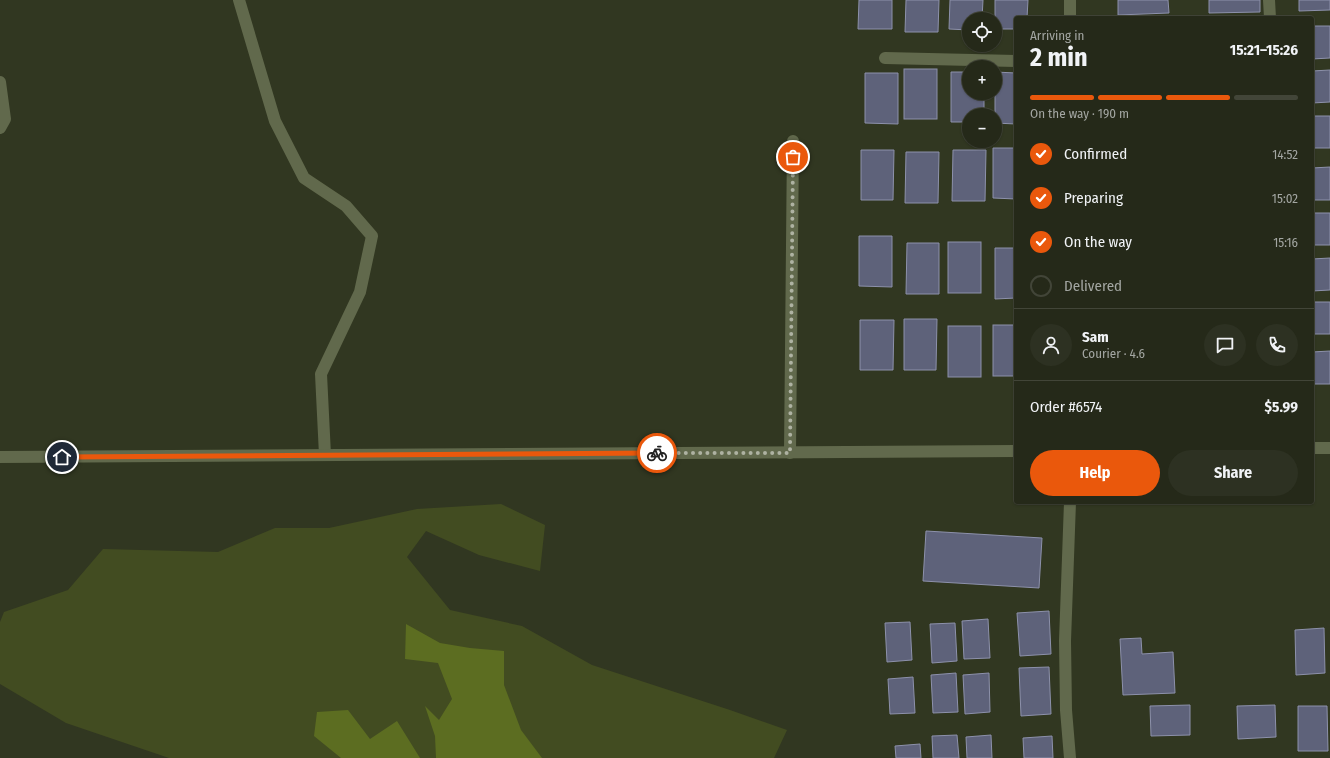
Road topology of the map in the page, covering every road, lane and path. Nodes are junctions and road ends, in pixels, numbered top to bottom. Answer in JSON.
{"nodes":[{"id":1,"x":238,"y":0,"type":"edge"},
{"id":2,"x":1070,"y":0,"type":"edge"},
{"id":3,"x":1269,"y":0,"type":"edge"},
{"id":4,"x":1070,"y":16,"type":"edge"},
{"id":5,"x":1270,"y":16,"type":"edge"},
{"id":6,"x":885,"y":58,"type":"dead end"},
{"id":7,"x":1014,"y":60,"type":"edge"},
{"id":8,"x":0,"y":82,"type":"edge"},
{"id":9,"x":0,"y":128,"type":"edge"},
{"id":10,"x":793,"y":141,"type":"dead end"},
{"id":11,"x":1314,"y":448,"type":"edge"},
{"id":12,"x":1330,"y":448,"type":"edge"},
{"id":13,"x":1014,"y":451,"type":"edge"},
{"id":14,"x":790,"y":453,"type":"junction"},
{"id":15,"x":325,"y":455,"type":"junction"},
{"id":16,"x":0,"y":457,"type":"edge"},
{"id":17,"x":1070,"y":504,"type":"edge"},
{"id":18,"x":1070,"y":758,"type":"edge"}],
"edges":[{"from":1,"to":15,"type":"street"},
{"from":2,"to":4,"type":"street"},
{"from":3,"to":5,"type":"street"},
{"from":6,"to":7,"type":"street"},
{"from":8,"to":9,"type":"street"},
{"from":10,"to":14,"type":"street"},
{"from":11,"to":12,"type":"street"},
{"from":13,"to":14,"type":"street"},
{"from":14,"to":15,"type":"street"},
{"from":15,"to":16,"type":"street"},
{"from":17,"to":18,"type":"street"}]}
